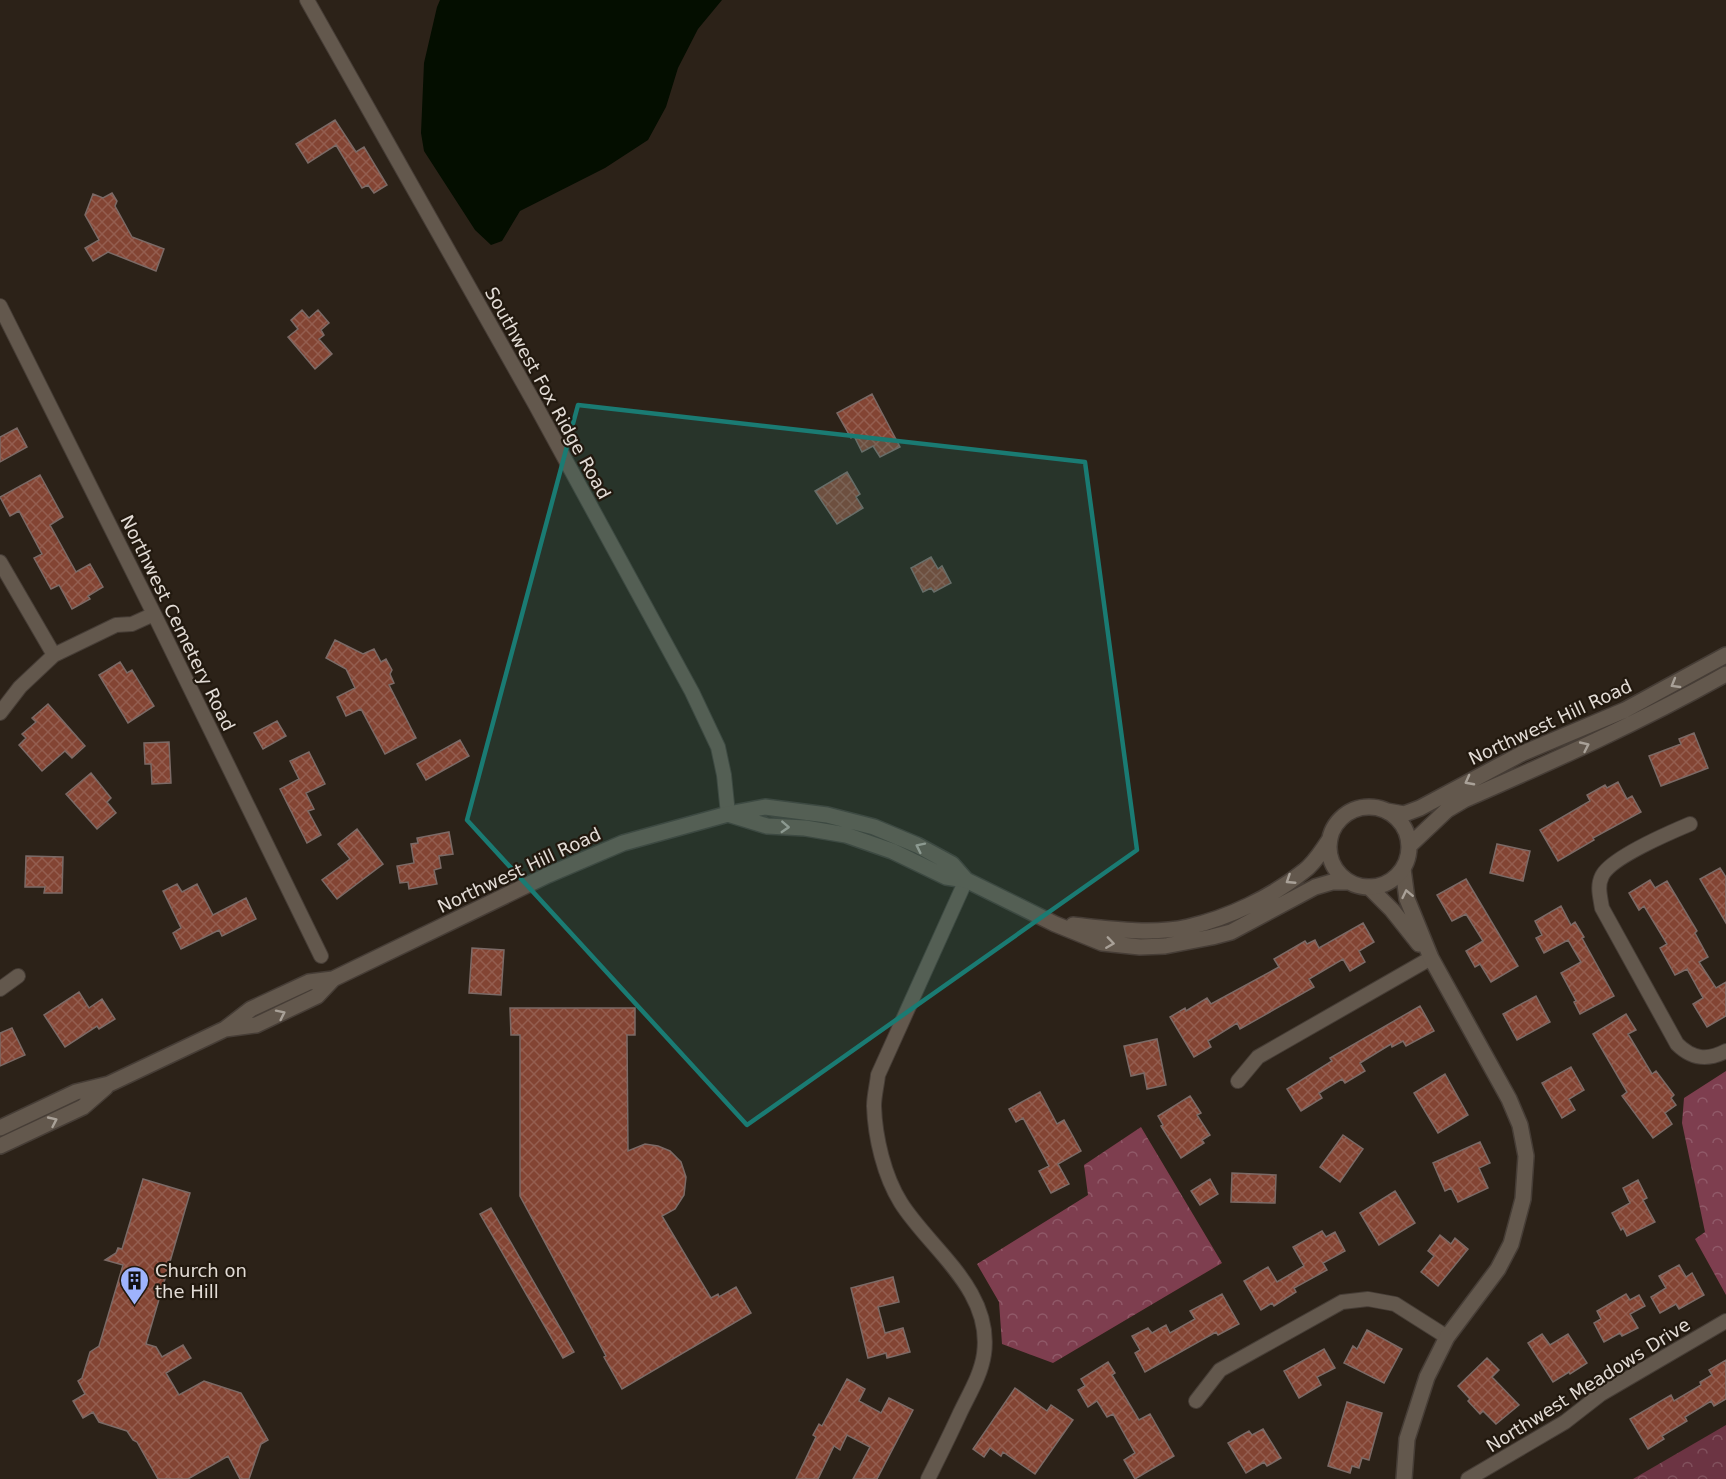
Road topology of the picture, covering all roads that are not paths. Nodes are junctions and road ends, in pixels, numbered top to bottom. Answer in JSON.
{"nodes":[{"id":1,"x":307,"y":0,"type":"edge"},
{"id":2,"x":0,"y":306,"type":"edge"},
{"id":3,"x":0,"y":562,"type":"edge"},
{"id":4,"x":154,"y":614,"type":"junction"},
{"id":5,"x":54,"y":655,"type":"junction"},
{"id":6,"x":1726,"y":655,"type":"edge"},
{"id":7,"x":1726,"y":674,"type":"edge"},
{"id":8,"x":0,"y":713,"type":"edge"},
{"id":9,"x":1387,"y":811,"type":"junction"},
{"id":10,"x":728,"y":814,"type":"junction"},
{"id":11,"x":1690,"y":824,"type":"dead end"},
{"id":12,"x":1330,"y":838,"type":"junction"},
{"id":13,"x":1409,"y":846,"type":"junction"},
{"id":14,"x":1402,"y":869,"type":"junction"},
{"id":15,"x":966,"y":880,"type":"junction"},
{"id":16,"x":1349,"y":882,"type":"junction"},
{"id":17,"x":1369,"y":887,"type":"junction"},
{"id":18,"x":1055,"y":924,"type":"junction"},
{"id":19,"x":321,"y":956,"type":"dead end"},
{"id":20,"x":1431,"y":958,"type":"junction"},
{"id":21,"x":18,"y":976,"type":"dead end"},
{"id":22,"x":0,"y":989,"type":"edge"},
{"id":23,"x":1726,"y":1052,"type":"edge"},
{"id":24,"x":1238,"y":1081,"type":"dead end"},
{"id":25,"x":109,"y":1084,"type":"junction"},
{"id":26,"x":0,"y":1128,"type":"edge"},
{"id":27,"x":0,"y":1146,"type":"edge"},
{"id":28,"x":1726,"y":1321,"type":"edge"},
{"id":29,"x":1447,"y":1337,"type":"junction"},
{"id":30,"x":1196,"y":1401,"type":"dead end"},
{"id":31,"x":934,"y":1477,"type":"edge"},
{"id":32,"x":1404,"y":1479,"type":"edge"},
{"id":33,"x":1468,"y":1479,"type":"edge"}],
"edges":[{"from":1,"to":10,"type":"street","name":"Southwest Fox Ridge Road"},
{"from":2,"to":4,"type":"street","name":"Northwest Cemetery Road"},
{"from":3,"to":5,"type":"street"},
{"from":4,"to":5,"type":"street"},
{"from":4,"to":19,"type":"street","name":"Northwest Cemetery Road"},
{"from":5,"to":8,"type":"street"},
{"from":6,"to":9,"type":"main road","name":"Northwest Hill Road","one_way":true},
{"from":13,"to":7,"type":"main road","name":"Northwest Hill Road","one_way":true},
{"from":9,"to":12,"type":"main road"},
{"from":9,"to":13,"type":"main road"},
{"from":10,"to":15,"type":"main road"},
{"from":10,"to":25,"type":"main road","name":"Northwest Hill Road"},
{"from":11,"to":23,"type":"street"},
{"from":12,"to":16,"type":"main road"},
{"from":12,"to":18,"type":"main road","one_way":true},
{"from":13,"to":14,"type":"main road"},
{"from":14,"to":17,"type":"main road"},
{"from":20,"to":14,"type":"main road","one_way":true},
{"from":15,"to":18,"type":"main road"},
{"from":15,"to":31,"type":"street"},
{"from":16,"to":17,"type":"main road"},
{"from":18,"to":16,"type":"main road","one_way":true},
{"from":17,"to":20,"type":"main road"},
{"from":20,"to":24,"type":"street"},
{"from":20,"to":29,"type":"main road"},
{"from":21,"to":22,"type":"street"},
{"from":25,"to":26,"type":"main road","name":"Northwest Hill Road"},
{"from":27,"to":25,"type":"main road","name":"Northwest Hill Road","one_way":true},
{"from":28,"to":33,"type":"street","name":"Northwest Meadows Drive"},
{"from":29,"to":30,"type":"street"},
{"from":29,"to":32,"type":"main road"}]}
